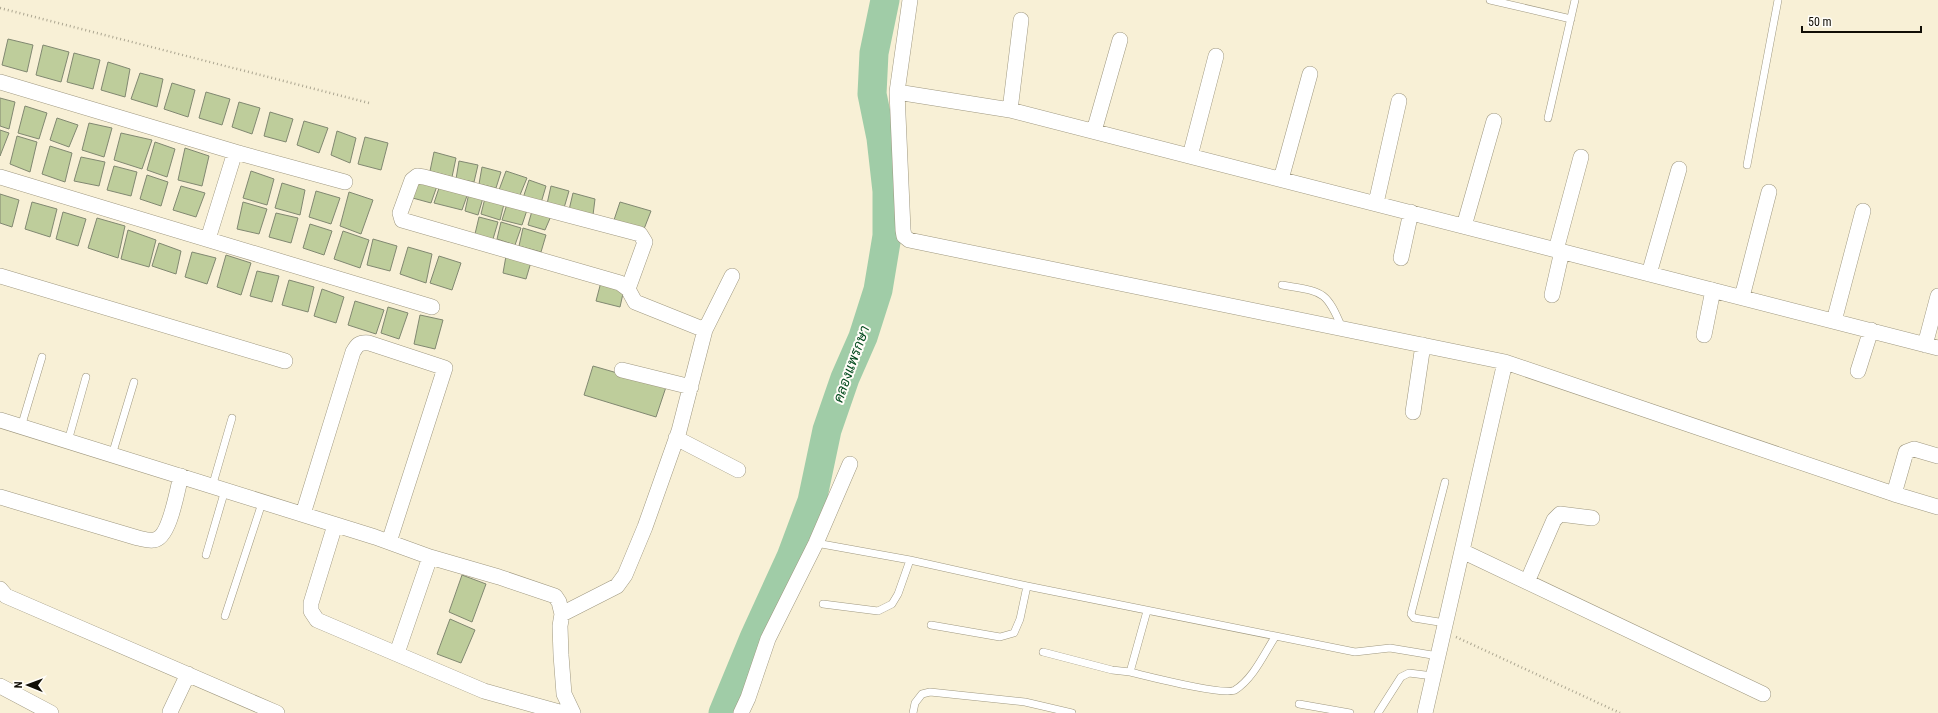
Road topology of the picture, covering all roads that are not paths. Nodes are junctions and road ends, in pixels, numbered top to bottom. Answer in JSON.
{"nodes":[{"id":1,"x":910,"y":0,"type":"edge"},
{"id":2,"x":1490,"y":0,"type":"edge"},
{"id":3,"x":1575,"y":0,"type":"edge"},
{"id":4,"x":1778,"y":0,"type":"edge"},
{"id":5,"x":1571,"y":19,"type":"junction"},
{"id":6,"x":1021,"y":20,"type":"dead end"},
{"id":7,"x":1120,"y":40,"type":"dead end"},
{"id":8,"x":1216,"y":56,"type":"dead end"},
{"id":9,"x":1310,"y":74,"type":"dead end"},
{"id":10,"x":0,"y":82,"type":"edge"},
{"id":11,"x":897,"y":92,"type":"junction"},
{"id":12,"x":1399,"y":101,"type":"dead end"},
{"id":13,"x":1010,"y":110,"type":"junction"},
{"id":14,"x":1548,"y":118,"type":"dead end"},
{"id":15,"x":1494,"y":121,"type":"dead end"},
{"id":16,"x":1094,"y":131,"type":"junction"},
{"id":17,"x":235,"y":152,"type":"junction"},
{"id":18,"x":1190,"y":156,"type":"junction"},
{"id":19,"x":1581,"y":157,"type":"dead end"},
{"id":20,"x":1747,"y":165,"type":"dead end"},
{"id":21,"x":1679,"y":169,"type":"dead end"},
{"id":22,"x":0,"y":177,"type":"edge"},
{"id":23,"x":1281,"y":179,"type":"junction"},
{"id":24,"x":345,"y":182,"type":"dead end"},
{"id":25,"x":1769,"y":192,"type":"dead end"},
{"id":26,"x":1376,"y":203,"type":"junction"},
{"id":27,"x":1863,"y":211,"type":"dead end"},
{"id":28,"x":1411,"y":212,"type":"junction"},
{"id":29,"x":1464,"y":226,"type":"junction"},
{"id":30,"x":208,"y":239,"type":"junction"},
{"id":31,"x":1559,"y":250,"type":"junction"},
{"id":32,"x":1401,"y":258,"type":"dead end"},
{"id":33,"x":1649,"y":274,"type":"junction"},
{"id":34,"x":0,"y":276,"type":"edge"},
{"id":35,"x":732,"y":276,"type":"dead end"},
{"id":36,"x":1282,"y":285,"type":"dead end"},
{"id":37,"x":628,"y":290,"type":"junction"},
{"id":38,"x":1713,"y":290,"type":"junction"},
{"id":39,"x":1552,"y":295,"type":"dead end"},
{"id":40,"x":1938,"y":296,"type":"edge"},
{"id":41,"x":1742,"y":297,"type":"junction"},
{"id":42,"x":432,"y":307,"type":"dead end"},
{"id":43,"x":1834,"y":321,"type":"junction"},
{"id":44,"x":1342,"y":329,"type":"junction"},
{"id":45,"x":705,"y":330,"type":"junction"},
{"id":46,"x":1871,"y":330,"type":"junction"},
{"id":47,"x":1704,"y":335,"type":"dead end"},
{"id":48,"x":1422,"y":345,"type":"junction"},
{"id":49,"x":1932,"y":346,"type":"edge"},
{"id":50,"x":42,"y":357,"type":"dead end"},
{"id":51,"x":285,"y":361,"type":"dead end"},
{"id":52,"x":1505,"y":362,"type":"junction"},
{"id":53,"x":622,"y":370,"type":"dead end"},
{"id":54,"x":1858,"y":372,"type":"dead end"},
{"id":55,"x":86,"y":377,"type":"dead end"},
{"id":56,"x":134,"y":382,"type":"dead end"},
{"id":57,"x":691,"y":387,"type":"junction"},
{"id":58,"x":1413,"y":412,"type":"dead end"},
{"id":59,"x":232,"y":418,"type":"dead end"},
{"id":60,"x":0,"y":420,"type":"edge"},
{"id":61,"x":21,"y":427,"type":"junction"},
{"id":62,"x":676,"y":438,"type":"junction"},
{"id":63,"x":68,"y":441,"type":"junction"},
{"id":64,"x":112,"y":455,"type":"junction"},
{"id":65,"x":1938,"y":456,"type":"edge"},
{"id":66,"x":850,"y":464,"type":"dead end"},
{"id":67,"x":738,"y":470,"type":"dead end"},
{"id":68,"x":181,"y":476,"type":"junction"},
{"id":69,"x":1445,"y":482,"type":"dead end"},
{"id":70,"x":218,"y":488,"type":"junction"},
{"id":71,"x":1894,"y":494,"type":"junction"},
{"id":72,"x":0,"y":496,"type":"edge"},
{"id":73,"x":262,"y":502,"type":"junction"},
{"id":74,"x":1938,"y":507,"type":"edge"},
{"id":75,"x":303,"y":514,"type":"junction"},
{"id":76,"x":1592,"y":518,"type":"dead end"},
{"id":77,"x":335,"y":525,"type":"junction"},
{"id":78,"x":389,"y":542,"type":"junction"},
{"id":79,"x":816,"y":543,"type":"junction"},
{"id":80,"x":1462,"y":551,"type":"junction"},
{"id":81,"x":206,"y":555,"type":"dead end"},
{"id":82,"x":430,"y":558,"type":"junction"},
{"id":83,"x":910,"y":560,"type":"junction"},
{"id":84,"x":1527,"y":582,"type":"junction"},
{"id":85,"x":1027,"y":586,"type":"junction"},
{"id":86,"x":0,"y":589,"type":"edge"},
{"id":87,"x":823,"y":604,"type":"dead end"},
{"id":88,"x":1147,"y":611,"type":"junction"},
{"id":89,"x":562,"y":614,"type":"junction"},
{"id":90,"x":225,"y":616,"type":"dead end"},
{"id":91,"x":931,"y":625,"type":"dead end"},
{"id":92,"x":1444,"y":627,"type":"junction"},
{"id":93,"x":1275,"y":637,"type":"junction"},
{"id":94,"x":1042,"y":652,"type":"dead end"},
{"id":95,"x":397,"y":653,"type":"junction"},
{"id":96,"x":1438,"y":656,"type":"junction"},
{"id":97,"x":1130,"y":672,"type":"junction"},
{"id":98,"x":188,"y":674,"type":"junction"},
{"id":99,"x":1433,"y":676,"type":"junction"},
{"id":100,"x":0,"y":686,"type":"edge"},
{"id":101,"x":1763,"y":694,"type":"dead end"},
{"id":102,"x":1299,"y":704,"type":"dead end"},
{"id":103,"x":170,"y":712,"type":"edge"},
{"id":104,"x":51,"y":713,"type":"edge"},
{"id":105,"x":277,"y":713,"type":"edge"},
{"id":106,"x":563,"y":713,"type":"edge"},
{"id":107,"x":573,"y":713,"type":"edge"},
{"id":108,"x":741,"y":713,"type":"edge"},
{"id":109,"x":913,"y":713,"type":"edge"},
{"id":110,"x":1072,"y":713,"type":"edge"},
{"id":111,"x":1350,"y":713,"type":"edge"},
{"id":112,"x":1378,"y":713,"type":"edge"},
{"id":113,"x":1425,"y":713,"type":"edge"}],
"edges":[{"from":1,"to":11,"type":"street"},
{"from":2,"to":5,"type":"lane"},
{"from":3,"to":5,"type":"lane"},
{"from":4,"to":20,"type":"lane"},
{"from":5,"to":14,"type":"lane"},
{"from":6,"to":13,"type":"street"},
{"from":7,"to":16,"type":"street"},
{"from":8,"to":18,"type":"street"},
{"from":9,"to":23,"type":"street"},
{"from":10,"to":17,"type":"street"},
{"from":11,"to":13,"type":"street"},
{"from":11,"to":44,"type":"street"},
{"from":12,"to":26,"type":"street"},
{"from":13,"to":16,"type":"street"},
{"from":15,"to":29,"type":"street"},
{"from":16,"to":18,"type":"street"},
{"from":17,"to":24,"type":"street"},
{"from":17,"to":30,"type":"street"},
{"from":18,"to":23,"type":"street"},
{"from":19,"to":31,"type":"street"},
{"from":21,"to":33,"type":"street"},
{"from":22,"to":30,"type":"street"},
{"from":23,"to":26,"type":"street"},
{"from":25,"to":41,"type":"street"},
{"from":26,"to":28,"type":"street"},
{"from":27,"to":43,"type":"street"},
{"from":28,"to":29,"type":"street"},
{"from":28,"to":32,"type":"street"},
{"from":29,"to":31,"type":"street"},
{"from":30,"to":42,"type":"street"},
{"from":31,"to":33,"type":"street"},
{"from":31,"to":39,"type":"street"},
{"from":33,"to":38,"type":"street"},
{"from":34,"to":51,"type":"street"},
{"from":35,"to":45,"type":"street"},
{"from":36,"to":44,"type":"lane"},
{"from":37,"to":37,"type":"street"},
{"from":37,"to":45,"type":"street"},
{"from":38,"to":41,"type":"street"},
{"from":38,"to":47,"type":"street"},
{"from":40,"to":49,"type":"street"},
{"from":41,"to":43,"type":"street"},
{"from":43,"to":46,"type":"street"},
{"from":44,"to":48,"type":"street"},
{"from":45,"to":57,"type":"street"},
{"from":46,"to":49,"type":"street"},
{"from":46,"to":54,"type":"street"},
{"from":48,"to":52,"type":"street"},
{"from":48,"to":58,"type":"street"},
{"from":50,"to":61,"type":"lane"},
{"from":52,"to":71,"type":"street"},
{"from":52,"to":80,"type":"street"},
{"from":53,"to":57,"type":"street"},
{"from":55,"to":63,"type":"lane"},
{"from":56,"to":64,"type":"lane"},
{"from":57,"to":62,"type":"street"},
{"from":59,"to":70,"type":"lane"},
{"from":60,"to":61,"type":"street"},
{"from":61,"to":63,"type":"street"},
{"from":62,"to":67,"type":"street"},
{"from":62,"to":89,"type":"street"},
{"from":63,"to":64,"type":"street"},
{"from":64,"to":68,"type":"street"},
{"from":65,"to":71,"type":"street"},
{"from":66,"to":79,"type":"street"},
{"from":68,"to":70,"type":"street"},
{"from":68,"to":72,"type":"street"},
{"from":69,"to":92,"type":"lane"},
{"from":70,"to":73,"type":"street"},
{"from":70,"to":81,"type":"lane"},
{"from":71,"to":74,"type":"street"},
{"from":73,"to":75,"type":"street"},
{"from":73,"to":90,"type":"lane"},
{"from":75,"to":77,"type":"street"},
{"from":75,"to":78,"type":"street"},
{"from":76,"to":84,"type":"street"},
{"from":77,"to":78,"type":"street"},
{"from":77,"to":95,"type":"street"},
{"from":78,"to":82,"type":"street"},
{"from":79,"to":83,"type":"lane"},
{"from":79,"to":108,"type":"street"},
{"from":80,"to":84,"type":"street"},
{"from":80,"to":92,"type":"street"},
{"from":82,"to":89,"type":"street"},
{"from":82,"to":95,"type":"street"},
{"from":83,"to":85,"type":"lane"},
{"from":83,"to":87,"type":"lane"},
{"from":84,"to":101,"type":"street"},
{"from":85,"to":88,"type":"lane"},
{"from":85,"to":91,"type":"lane"},
{"from":86,"to":98,"type":"street"},
{"from":88,"to":93,"type":"lane"},
{"from":88,"to":97,"type":"lane"},
{"from":89,"to":107,"type":"street"},
{"from":92,"to":96,"type":"street"},
{"from":93,"to":96,"type":"lane"},
{"from":93,"to":97,"type":"lane"},
{"from":94,"to":97,"type":"lane"},
{"from":95,"to":106,"type":"street"},
{"from":96,"to":99,"type":"street"},
{"from":98,"to":103,"type":"street"},
{"from":98,"to":105,"type":"street"},
{"from":99,"to":112,"type":"lane"},
{"from":99,"to":113,"type":"street"},
{"from":100,"to":104,"type":"street"},
{"from":102,"to":111,"type":"lane"},
{"from":109,"to":110,"type":"lane"}]}
